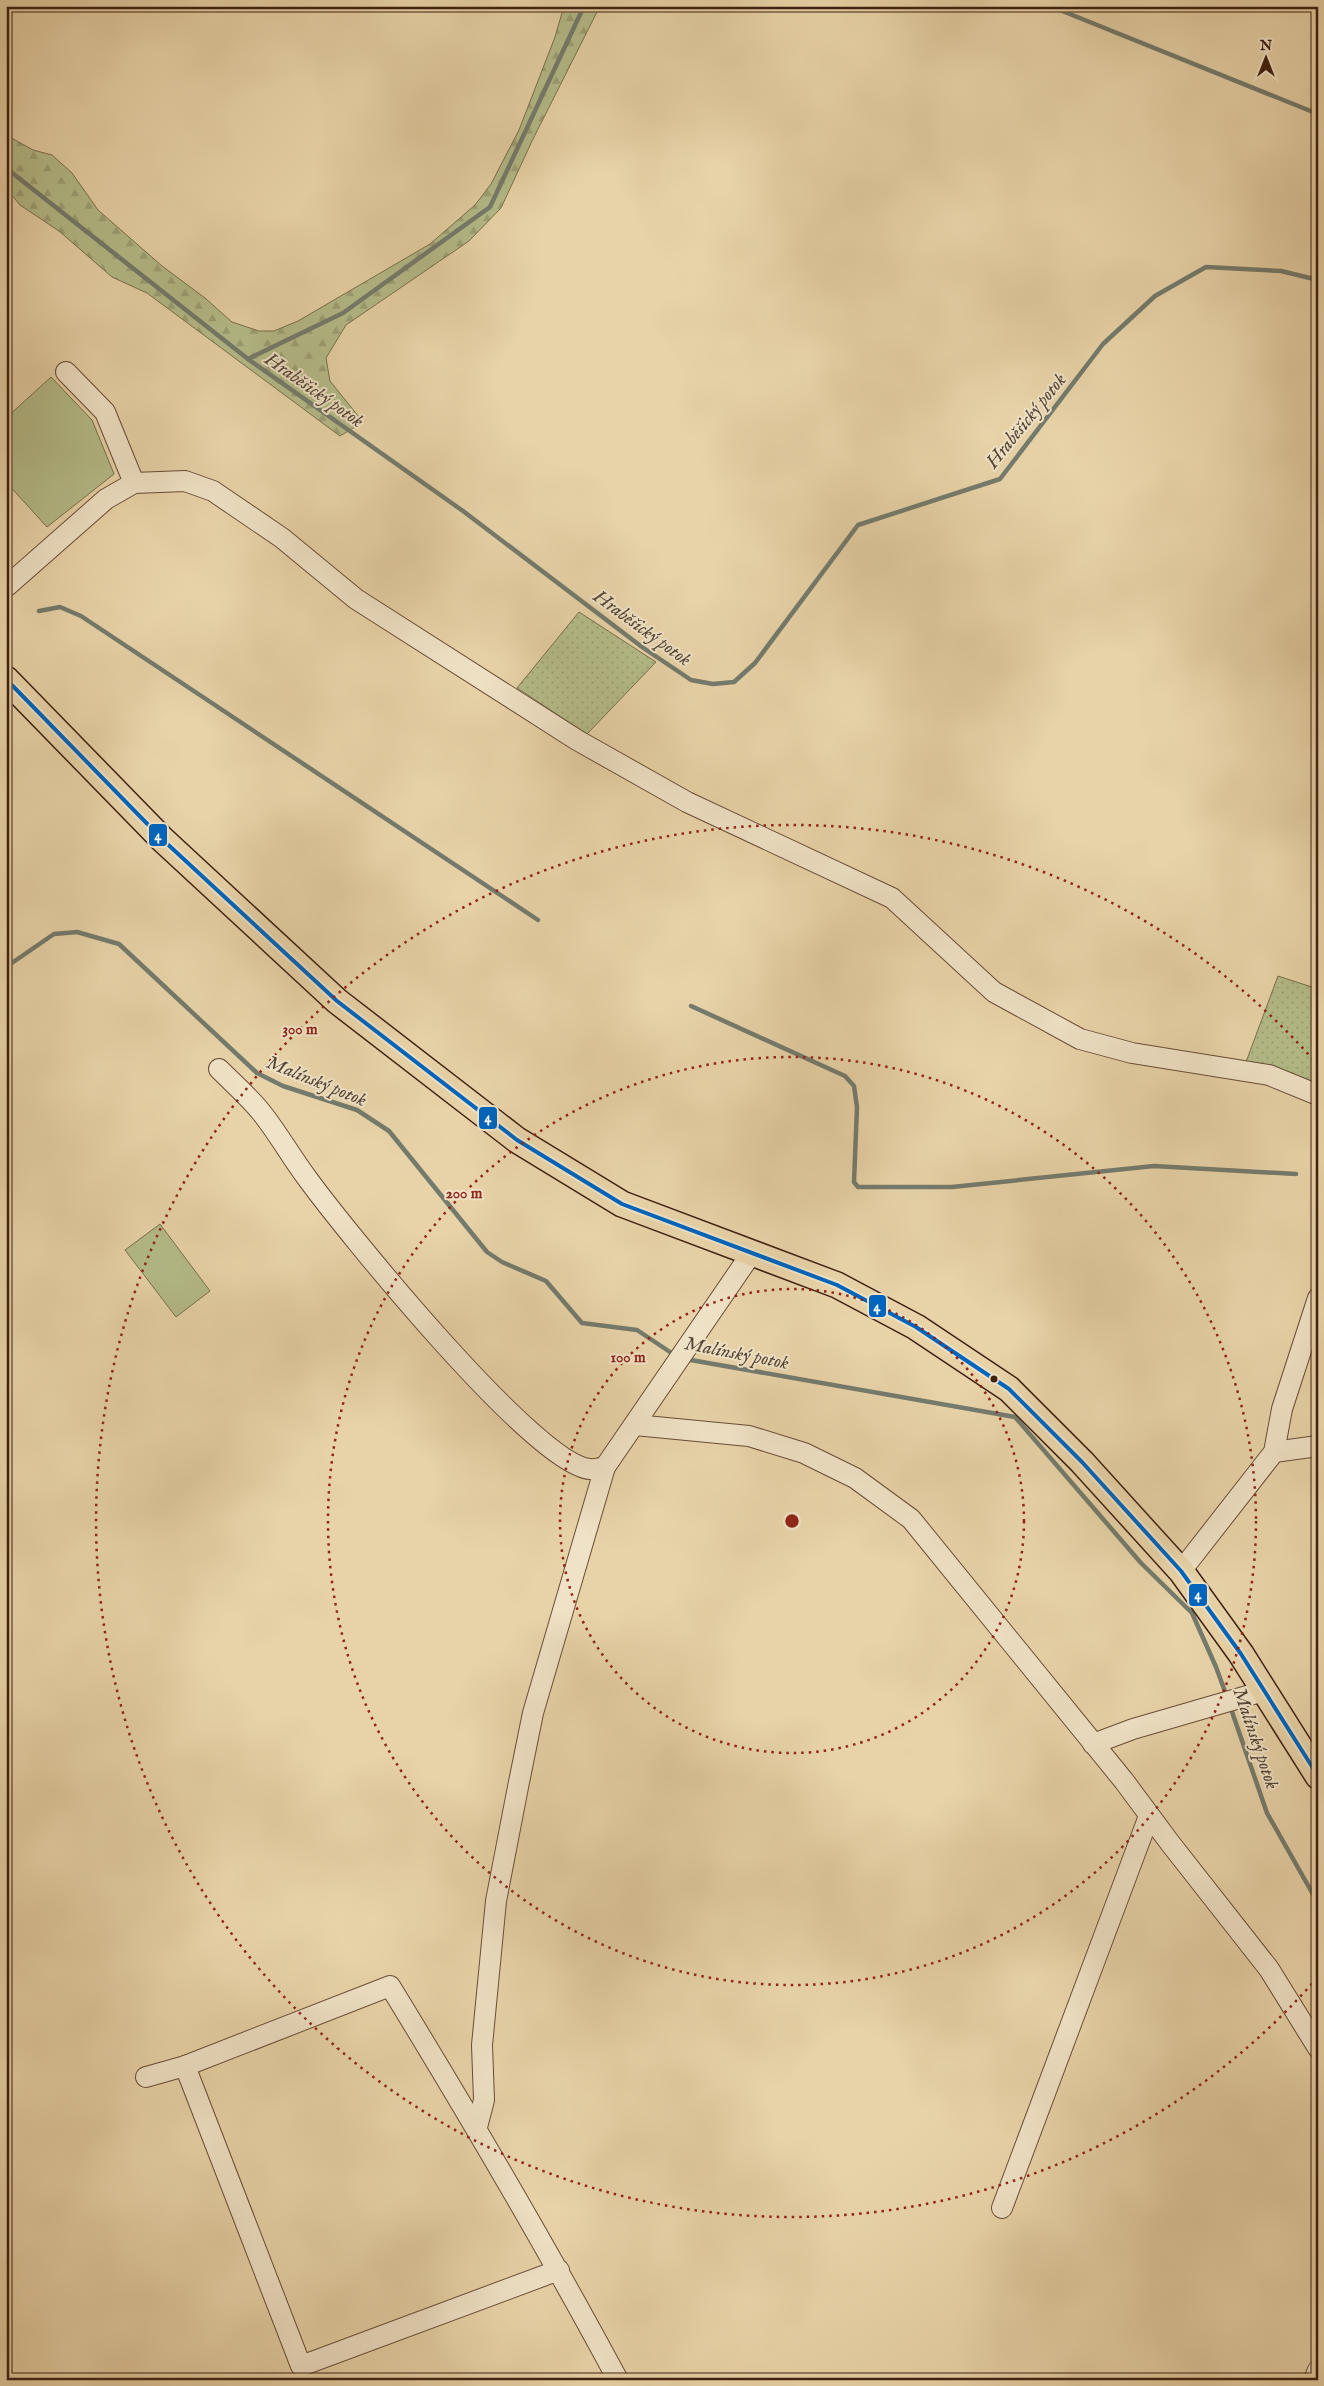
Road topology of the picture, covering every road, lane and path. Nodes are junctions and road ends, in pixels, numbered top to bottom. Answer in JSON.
{"nodes":[{"id":1,"x":66,"y":372,"type":"dead end"},
{"id":2,"x":134,"y":482,"type":"junction"},
{"id":3,"x":6,"y":587,"type":"edge"},
{"id":4,"x":6,"y":679,"type":"edge"},
{"id":5,"x":219,"y":1069,"type":"dead end"},
{"id":6,"x":1318,"y":1094,"type":"edge"},
{"id":7,"x":751,"y":1254,"type":"junction"},
{"id":8,"x":1318,"y":1298,"type":"edge"},
{"id":9,"x":635,"y":1425,"type":"junction"},
{"id":10,"x":1318,"y":1446,"type":"edge"},
{"id":11,"x":1274,"y":1452,"type":"junction"},
{"id":12,"x":605,"y":1467,"type":"junction"},
{"id":13,"x":1181,"y":1571,"type":"junction"},
{"id":14,"x":1264,"y":1691,"type":"junction"},
{"id":15,"x":1093,"y":1744,"type":"junction"},
{"id":16,"x":1318,"y":1776,"type":"edge"},
{"id":17,"x":1149,"y":1816,"type":"junction"},
{"id":18,"x":1318,"y":2048,"type":"edge"},
{"id":19,"x":185,"y":2066,"type":"junction"},
{"id":20,"x":146,"y":2078,"type":"dead end"},
{"id":21,"x":476,"y":2127,"type":"junction"},
{"id":22,"x":1002,"y":2208,"type":"dead end"},
{"id":23,"x":560,"y":2270,"type":"junction"},
{"id":24,"x":1318,"y":2370,"type":"edge"},
{"id":25,"x":618,"y":2380,"type":"edge"},
{"id":26,"x":1314,"y":2380,"type":"edge"}],
"edges":[{"from":1,"to":2,"type":"street"},
{"from":2,"to":3,"type":"street"},
{"from":2,"to":6,"type":"street"},
{"from":4,"to":7,"type":"main road"},
{"from":5,"to":12,"type":"street"},
{"from":7,"to":9,"type":"street"},
{"from":7,"to":13,"type":"main road"},
{"from":8,"to":11,"type":"street"},
{"from":9,"to":12,"type":"street"},
{"from":9,"to":15,"type":"street"},
{"from":10,"to":11,"type":"street"},
{"from":11,"to":13,"type":"street"},
{"from":12,"to":21,"type":"street"},
{"from":13,"to":14,"type":"main road"},
{"from":14,"to":15,"type":"street"},
{"from":14,"to":16,"type":"main road"},
{"from":15,"to":17,"type":"street"},
{"from":17,"to":18,"type":"street"},
{"from":17,"to":22,"type":"street"},
{"from":19,"to":20,"type":"street"},
{"from":19,"to":21,"type":"street"},
{"from":19,"to":23,"type":"street"},
{"from":21,"to":23,"type":"street"},
{"from":23,"to":25,"type":"street"},
{"from":24,"to":26,"type":"street"}]}
